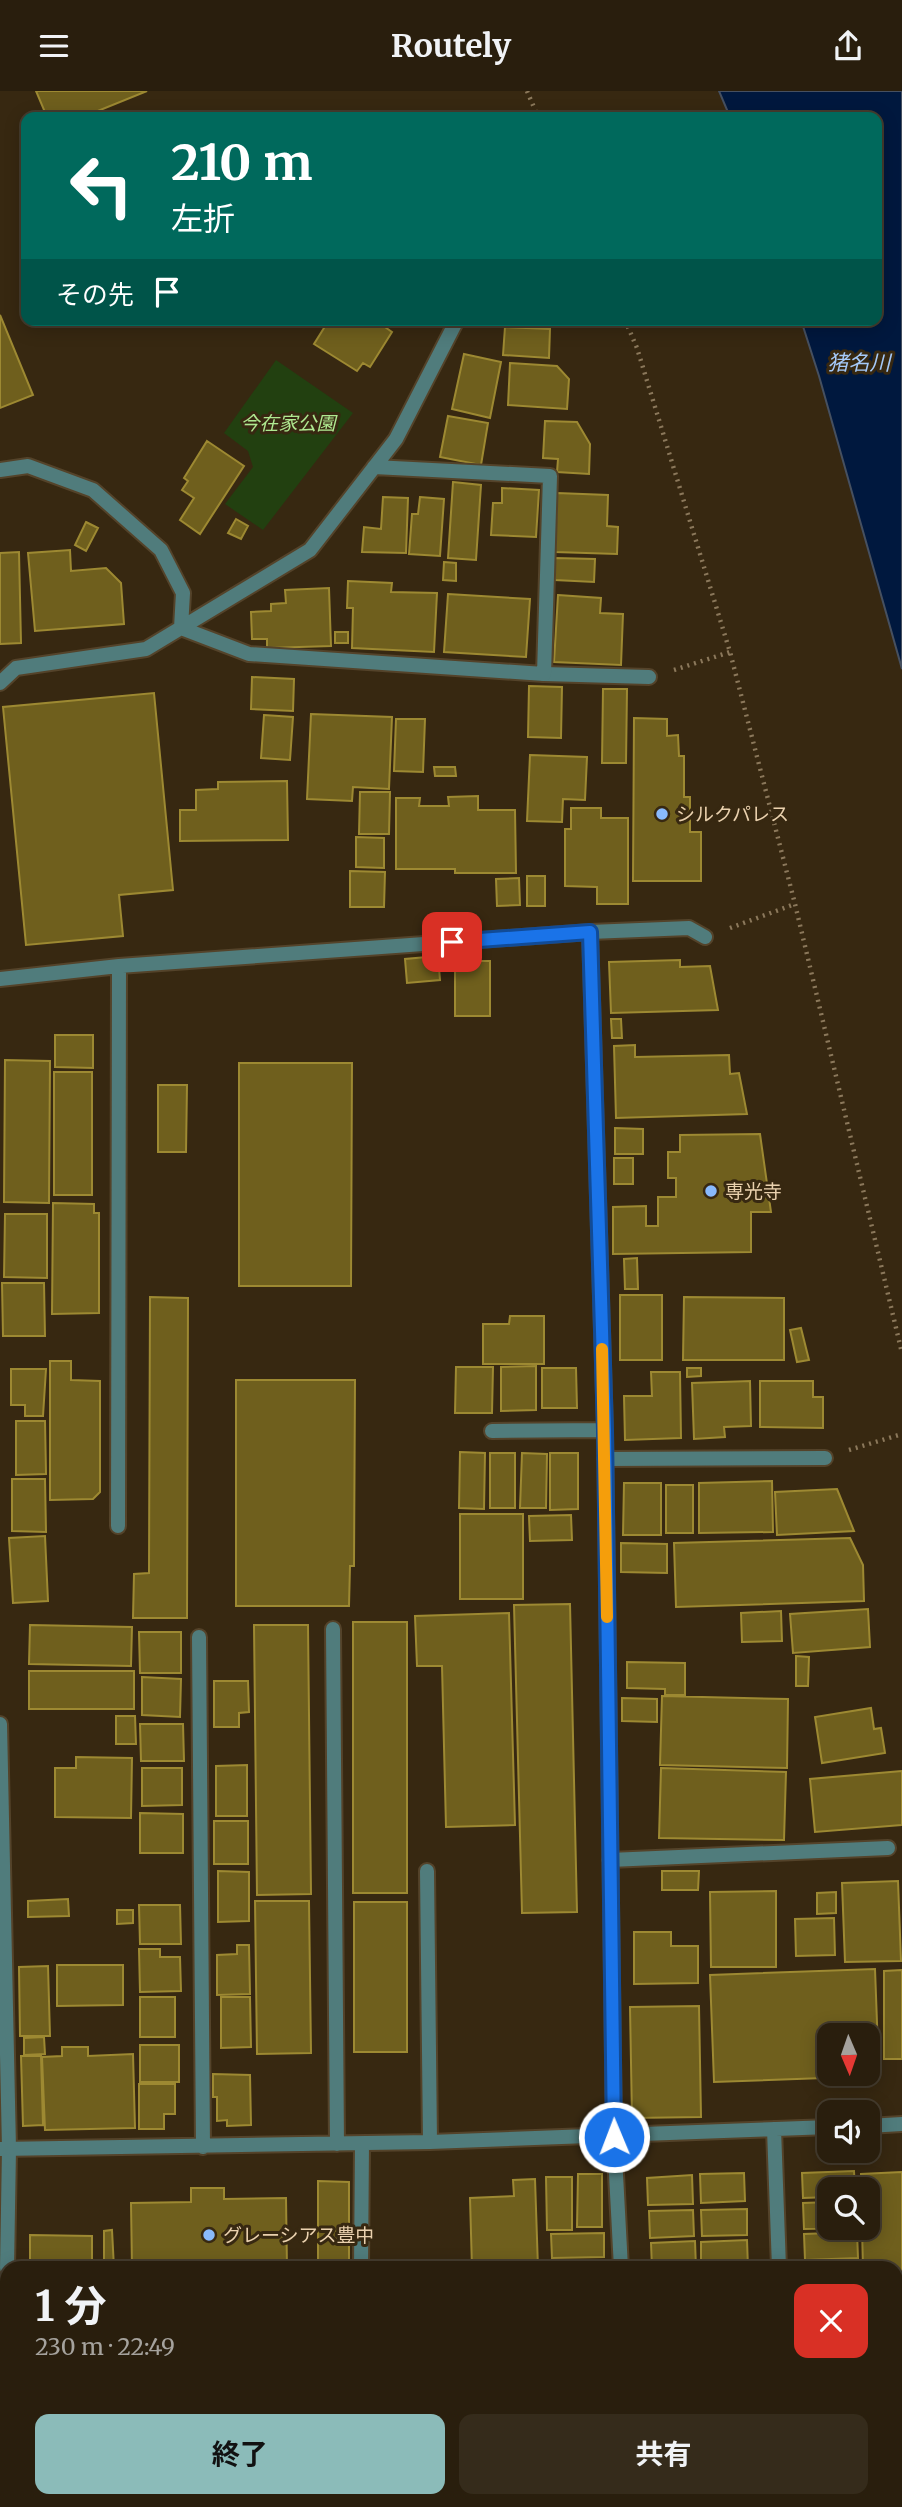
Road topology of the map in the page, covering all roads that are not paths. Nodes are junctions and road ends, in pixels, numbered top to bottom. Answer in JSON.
{"nodes":[{"id":1,"x":454,"y":326,"type":"edge"},
{"id":2,"x":374,"y":467,"type":"junction"},
{"id":3,"x":0,"y":470,"type":"edge"},
{"id":4,"x":181,"y":628,"type":"junction"},
{"id":5,"x":544,"y":674,"type":"junction"},
{"id":6,"x":649,"y":677,"type":"road end"},
{"id":7,"x":0,"y":683,"type":"edge"},
{"id":8,"x":590,"y":932,"type":"junction"},
{"id":9,"x":705,"y":937,"type":"road end"},
{"id":10,"x":119,"y":966,"type":"junction"},
{"id":11,"x":0,"y":979,"type":"edge"},
{"id":12,"x":605,"y":1430,"type":"junction"},
{"id":13,"x":492,"y":1431,"type":"dead end"},
{"id":14,"x":825,"y":1458,"type":"road end"},
{"id":15,"x":605,"y":1459,"type":"junction"},
{"id":16,"x":118,"y":1526,"type":"dead end"},
{"id":17,"x":333,"y":1629,"type":"dead end"},
{"id":18,"x":199,"y":1637,"type":"dead end"},
{"id":19,"x":0,"y":1724,"type":"edge"},
{"id":20,"x":888,"y":1848,"type":"dead end"},
{"id":21,"x":610,"y":1860,"type":"junction"},
{"id":22,"x":427,"y":1871,"type":"dead end"},
{"id":23,"x":902,"y":2124,"type":"edge"},
{"id":24,"x":880,"y":2125,"type":"edge"},
{"id":25,"x":817,"y":2127,"type":"edge"},
{"id":26,"x":774,"y":2129,"type":"junction"},
{"id":27,"x":614,"y":2137,"type":"junction"},
{"id":28,"x":430,"y":2142,"type":"junction"},
{"id":29,"x":337,"y":2144,"type":"junction"},
{"id":30,"x":362,"y":2144,"type":"junction"},
{"id":31,"x":203,"y":2147,"type":"junction"},
{"id":32,"x":4,"y":2149,"type":"edge"},
{"id":33,"x":8,"y":2261,"type":"edge"},
{"id":34,"x":361,"y":2261,"type":"edge"},
{"id":35,"x":621,"y":2261,"type":"edge"},
{"id":36,"x":779,"y":2261,"type":"edge"}],
"edges":[{"from":1,"to":2,"type":"street"},
{"from":2,"to":4,"type":"street"},
{"from":2,"to":5,"type":"street"},
{"from":3,"to":4,"type":"street"},
{"from":4,"to":5,"type":"street"},
{"from":4,"to":7,"type":"street"},
{"from":5,"to":6,"type":"street"},
{"from":8,"to":9,"type":"street"},
{"from":8,"to":10,"type":"street"},
{"from":8,"to":12,"type":"street"},
{"from":10,"to":11,"type":"street"},
{"from":10,"to":16,"type":"street"},
{"from":12,"to":13,"type":"street"},
{"from":12,"to":15,"type":"street"},
{"from":14,"to":15,"type":"street"},
{"from":15,"to":21,"type":"street"},
{"from":17,"to":29,"type":"street"},
{"from":18,"to":31,"type":"street"},
{"from":19,"to":32,"type":"street"},
{"from":20,"to":21,"type":"street"},
{"from":21,"to":27,"type":"street"},
{"from":22,"to":28,"type":"street"},
{"from":23,"to":24,"type":"street"},
{"from":25,"to":26,"type":"street"},
{"from":26,"to":27,"type":"street"},
{"from":26,"to":36,"type":"street"},
{"from":27,"to":28,"type":"street"},
{"from":27,"to":35,"type":"street"},
{"from":28,"to":30,"type":"street"},
{"from":29,"to":30,"type":"street"},
{"from":29,"to":31,"type":"street"},
{"from":30,"to":34,"type":"street"},
{"from":31,"to":32,"type":"street"},
{"from":32,"to":33,"type":"street"}]}
